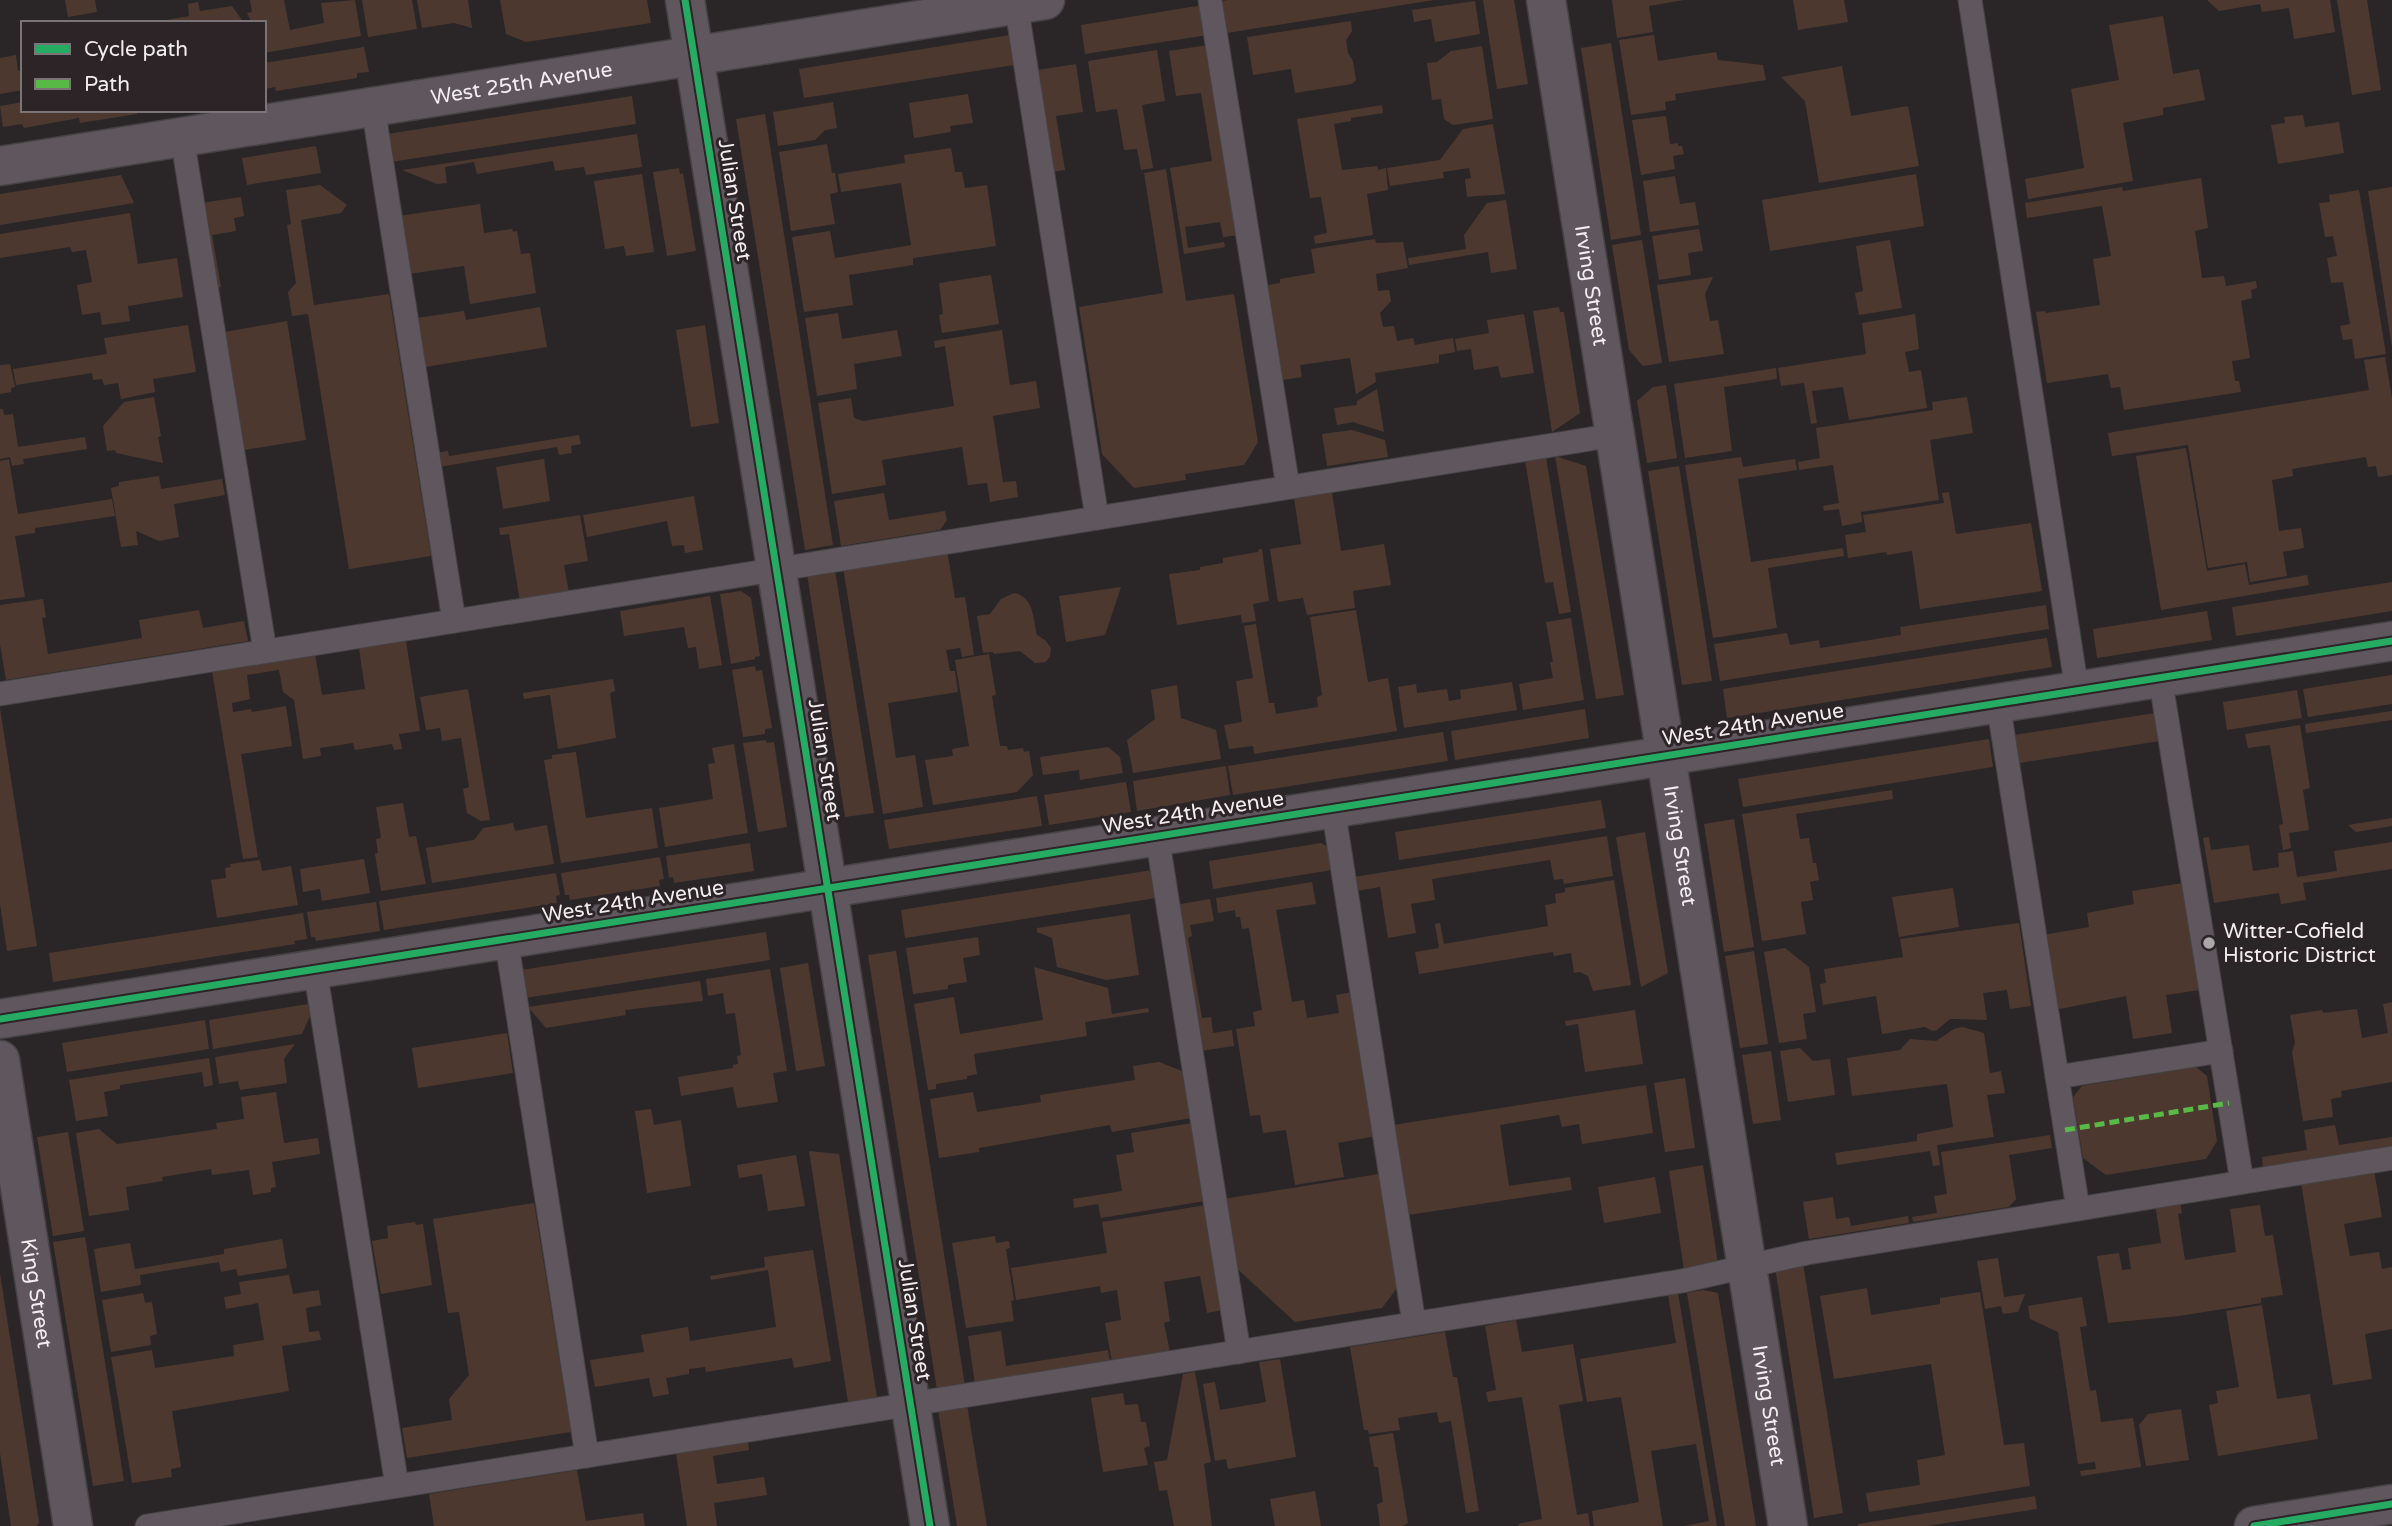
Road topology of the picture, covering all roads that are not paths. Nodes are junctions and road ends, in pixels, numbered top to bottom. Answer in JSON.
{"nodes":[{"id":1,"x":685,"y":0,"type":"edge"},
{"id":2,"x":1210,"y":0,"type":"edge"},
{"id":3,"x":1546,"y":0,"type":"edge"},
{"id":4,"x":1970,"y":0,"type":"edge"},
{"id":5,"x":1030,"y":2,"type":"edge"},
{"id":6,"x":694,"y":55,"type":"junction"},
{"id":7,"x":373,"y":107,"type":"junction"},
{"id":8,"x":181,"y":137,"type":"junction"},
{"id":9,"x":0,"y":166,"type":"edge"},
{"id":10,"x":1615,"y":435,"type":"junction"},
{"id":11,"x":1287,"y":487,"type":"junction"},
{"id":12,"x":1097,"y":518,"type":"junction"},
{"id":13,"x":777,"y":570,"type":"junction"},
{"id":14,"x":454,"y":621,"type":"junction"},
{"id":15,"x":2392,"y":641,"type":"edge"},
{"id":16,"x":265,"y":651,"type":"junction"},
{"id":17,"x":2160,"y":677,"type":"junction"},
{"id":18,"x":2077,"y":690,"type":"junction"},
{"id":19,"x":0,"y":694,"type":"edge"},
{"id":20,"x":1998,"y":703,"type":"junction"},
{"id":21,"x":1665,"y":755,"type":"junction"},
{"id":22,"x":1333,"y":808,"type":"junction"},
{"id":23,"x":1157,"y":836,"type":"junction"},
{"id":24,"x":828,"y":887,"type":"junction"},
{"id":25,"x":506,"y":938,"type":"junction"},
{"id":26,"x":315,"y":969,"type":"junction"},
{"id":27,"x":0,"y":1018,"type":"edge"},
{"id":28,"x":2221,"y":1051,"type":"junction"},
{"id":29,"x":0,"y":1060,"type":"edge"},
{"id":30,"x":2057,"y":1077,"type":"junction"},
{"id":31,"x":2392,"y":1158,"type":"edge"},
{"id":32,"x":2242,"y":1182,"type":"junction"},
{"id":33,"x":2078,"y":1209,"type":"junction"},
{"id":34,"x":1747,"y":1266,"type":"junction"},
{"id":35,"x":1414,"y":1323,"type":"junction"},
{"id":36,"x":1239,"y":1352,"type":"junction"},
{"id":37,"x":911,"y":1404,"type":"junction"},
{"id":38,"x":587,"y":1456,"type":"junction"},
{"id":39,"x":397,"y":1486,"type":"junction"},
{"id":40,"x":2392,"y":1504,"type":"edge"},
{"id":41,"x":2271,"y":1525,"type":"edge"},
{"id":42,"x":73,"y":1526,"type":"edge"},
{"id":43,"x":146,"y":1526,"type":"edge"},
{"id":44,"x":930,"y":1526,"type":"edge"},
{"id":45,"x":1788,"y":1526,"type":"edge"}],
"edges":[{"from":1,"to":6,"type":"street","name":"Julian Street"},
{"from":2,"to":11,"type":"lane"},
{"from":3,"to":10,"type":"street","name":"Irving Street"},
{"from":4,"to":18,"type":"lane"},
{"from":5,"to":6,"type":"street","name":"West 25th Avenue"},
{"from":5,"to":12,"type":"lane"},
{"from":6,"to":7,"type":"street","name":"West 25th Avenue"},
{"from":6,"to":13,"type":"street","name":"Julian Street"},
{"from":7,"to":8,"type":"street","name":"West 25th Avenue"},
{"from":7,"to":14,"type":"lane"},
{"from":8,"to":9,"type":"street","name":"West 25th Avenue"},
{"from":8,"to":16,"type":"lane"},
{"from":10,"to":11,"type":"lane"},
{"from":10,"to":21,"type":"street","name":"Irving Street"},
{"from":11,"to":12,"type":"lane"},
{"from":12,"to":13,"type":"lane"},
{"from":13,"to":14,"type":"lane"},
{"from":13,"to":24,"type":"street","name":"Julian Street"},
{"from":14,"to":16,"type":"lane"},
{"from":15,"to":17,"type":"street","name":"West 24th Avenue"},
{"from":16,"to":19,"type":"lane"},
{"from":17,"to":18,"type":"street","name":"West 24th Avenue"},
{"from":17,"to":28,"type":"lane"},
{"from":18,"to":20,"type":"street","name":"West 24th Avenue"},
{"from":20,"to":21,"type":"street","name":"West 24th Avenue"},
{"from":20,"to":30,"type":"lane"},
{"from":21,"to":22,"type":"street","name":"West 24th Avenue"},
{"from":21,"to":34,"type":"street","name":"Irving Street"},
{"from":22,"to":23,"type":"street","name":"West 24th Avenue"},
{"from":22,"to":35,"type":"lane"},
{"from":23,"to":24,"type":"street","name":"West 24th Avenue"},
{"from":23,"to":36,"type":"lane"},
{"from":24,"to":25,"type":"street","name":"West 24th Avenue"},
{"from":24,"to":37,"type":"street","name":"Julian Street"},
{"from":25,"to":26,"type":"street","name":"West 24th Avenue"},
{"from":25,"to":38,"type":"lane"},
{"from":26,"to":27,"type":"street","name":"West 24th Avenue"},
{"from":26,"to":39,"type":"lane"},
{"from":28,"to":30,"type":"lane"},
{"from":28,"to":32,"type":"lane"},
{"from":29,"to":42,"type":"street","name":"King Street"},
{"from":30,"to":33,"type":"lane"},
{"from":31,"to":32,"type":"lane"},
{"from":32,"to":33,"type":"lane"},
{"from":33,"to":34,"type":"lane"},
{"from":34,"to":35,"type":"lane"},
{"from":34,"to":45,"type":"street","name":"Irving Street"},
{"from":35,"to":36,"type":"lane"},
{"from":36,"to":37,"type":"lane"},
{"from":37,"to":38,"type":"lane"},
{"from":37,"to":44,"type":"street","name":"Julian Street"},
{"from":38,"to":39,"type":"lane"},
{"from":39,"to":43,"type":"lane"},
{"from":40,"to":41,"type":"street"}]}
